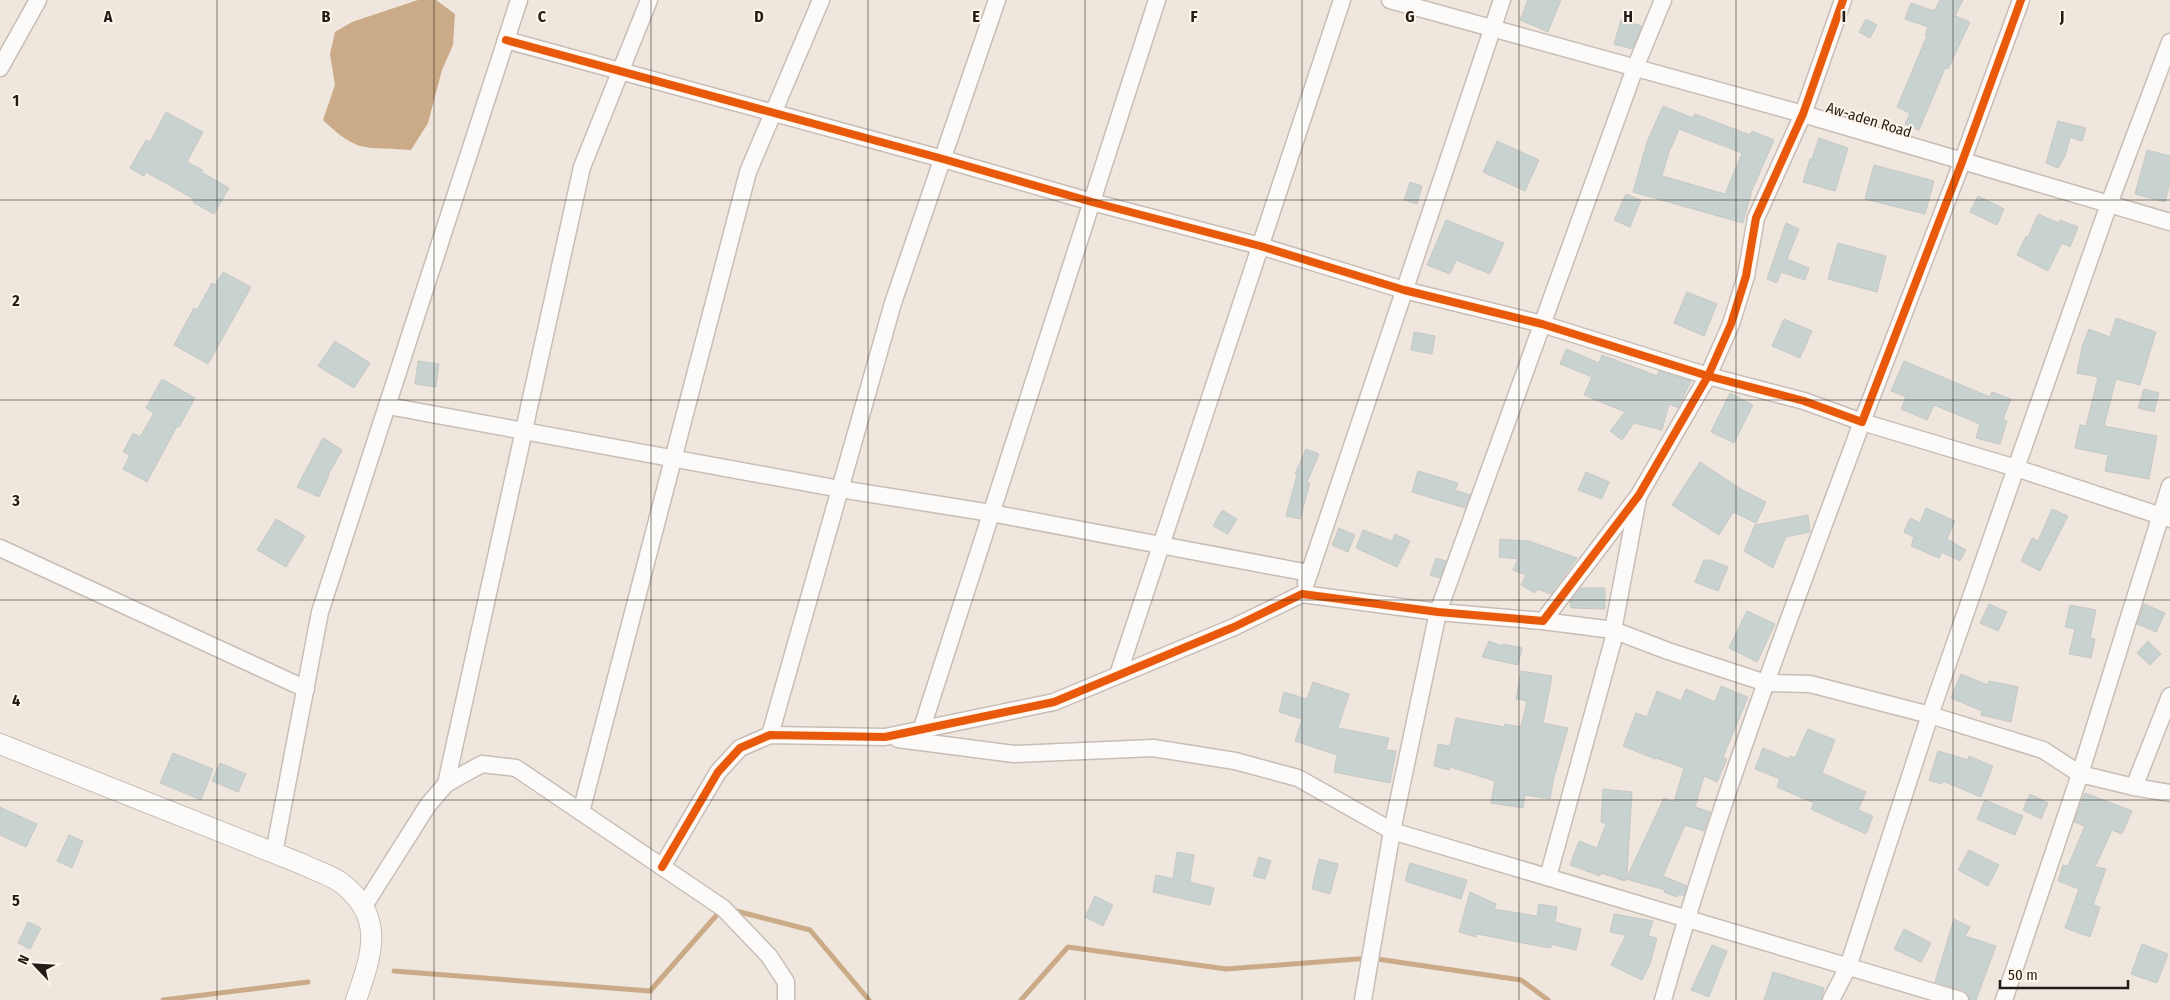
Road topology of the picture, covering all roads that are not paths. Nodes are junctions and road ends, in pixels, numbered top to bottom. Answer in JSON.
{"nodes":[{"id":1,"x":38,"y":0,"type":"edge"},
{"id":2,"x":519,"y":0,"type":"edge"},
{"id":3,"x":649,"y":0,"type":"edge"},
{"id":4,"x":821,"y":0,"type":"edge"},
{"id":5,"x":997,"y":0,"type":"edge"},
{"id":6,"x":1157,"y":0,"type":"edge"},
{"id":7,"x":1342,"y":0,"type":"edge"},
{"id":8,"x":1390,"y":0,"type":"edge"},
{"id":9,"x":1502,"y":0,"type":"edge"},
{"id":10,"x":1663,"y":0,"type":"edge"},
{"id":11,"x":1843,"y":0,"type":"edge"},
{"id":12,"x":2021,"y":0,"type":"edge"},
{"id":13,"x":1492,"y":29,"type":"junction"},
{"id":14,"x":506,"y":40,"type":"junction"},
{"id":15,"x":2170,"y":42,"type":"edge"},
{"id":16,"x":0,"y":68,"type":"edge"},
{"id":17,"x":1634,"y":68,"type":"junction"},
{"id":18,"x":620,"y":72,"type":"junction"},
{"id":19,"x":773,"y":114,"type":"junction"},
{"id":20,"x":1803,"y":114,"type":"junction"},
{"id":21,"x":943,"y":159,"type":"junction"},
{"id":22,"x":1962,"y":162,"type":"junction"},
{"id":23,"x":1092,"y":202,"type":"junction"},
{"id":24,"x":2109,"y":204,"type":"junction"},
{"id":25,"x":2170,"y":222,"type":"edge"},
{"id":26,"x":1260,"y":246,"type":"junction"},
{"id":27,"x":1404,"y":290,"type":"junction"},
{"id":28,"x":1542,"y":324,"type":"junction"},
{"id":29,"x":1708,"y":376,"type":"junction"},
{"id":30,"x":388,"y":406,"type":"junction"},
{"id":31,"x":1862,"y":422,"type":"junction"},
{"id":32,"x":524,"y":431,"type":"junction"},
{"id":33,"x":673,"y":459,"type":"junction"},
{"id":34,"x":2016,"y":468,"type":"junction"},
{"id":35,"x":2170,"y":486,"type":"edge"},
{"id":36,"x":840,"y":489,"type":"junction"},
{"id":37,"x":1639,"y":495,"type":"junction"},
{"id":38,"x":991,"y":513,"type":"junction"},
{"id":39,"x":2165,"y":517,"type":"edge"},
{"id":40,"x":1161,"y":546,"type":"junction"},
{"id":41,"x":0,"y":548,"type":"edge"},
{"id":42,"x":1309,"y":573,"type":"junction"},
{"id":43,"x":1302,"y":594,"type":"junction"},
{"id":44,"x":1438,"y":612,"type":"junction"},
{"id":45,"x":1543,"y":621,"type":"junction"},
{"id":46,"x":1614,"y":630,"type":"junction"},
{"id":47,"x":1118,"y":675,"type":"junction"},
{"id":48,"x":1766,"y":683,"type":"junction"},
{"id":49,"x":306,"y":689,"type":"junction"},
{"id":50,"x":2170,"y":696,"type":"edge"},
{"id":51,"x":1930,"y":715,"type":"junction"},
{"id":52,"x":770,"y":734,"type":"junction"},
{"id":53,"x":920,"y":736,"type":"junction"},
{"id":54,"x":0,"y":744,"type":"edge"},
{"id":55,"x":2080,"y":774,"type":"junction"},
{"id":56,"x":446,"y":784,"type":"junction"},
{"id":57,"x":2134,"y":787,"type":"junction"},
{"id":58,"x":2170,"y":793,"type":"edge"},
{"id":59,"x":581,"y":812,"type":"junction"},
{"id":60,"x":1392,"y":831,"type":"junction"},
{"id":61,"x":274,"y":853,"type":"junction"},
{"id":62,"x":662,"y":867,"type":"junction"},
{"id":63,"x":1548,"y":878,"type":"junction"},
{"id":64,"x":364,"y":906,"type":"junction"},
{"id":65,"x":1686,"y":919,"type":"junction"},
{"id":66,"x":1848,"y":966,"type":"junction"},
{"id":67,"x":356,"y":1000,"type":"edge"},
{"id":68,"x":786,"y":1000,"type":"edge"},
{"id":69,"x":1362,"y":1000,"type":"edge"},
{"id":70,"x":1663,"y":1000,"type":"edge"},
{"id":71,"x":1831,"y":1000,"type":"edge"},
{"id":72,"x":1960,"y":1000,"type":"edge"},
{"id":73,"x":2004,"y":1000,"type":"edge"}],
"edges":[{"from":1,"to":16,"type":"street"},
{"from":2,"to":14,"type":"street"},
{"from":3,"to":18,"type":"street"},
{"from":4,"to":19,"type":"street"},
{"from":5,"to":21,"type":"street"},
{"from":6,"to":23,"type":"street"},
{"from":7,"to":26,"type":"street"},
{"from":8,"to":13,"type":"street","name":"Aw-aden Road"},
{"from":9,"to":13,"type":"street"},
{"from":10,"to":17,"type":"street"},
{"from":11,"to":20,"type":"street"},
{"from":12,"to":22,"type":"street"},
{"from":13,"to":17,"type":"street","name":"Aw-aden Road"},
{"from":13,"to":27,"type":"street"},
{"from":14,"to":18,"type":"street"},
{"from":14,"to":30,"type":"street"},
{"from":15,"to":24,"type":"street"},
{"from":17,"to":20,"type":"street","name":"Aw-aden Road"},
{"from":17,"to":28,"type":"street"},
{"from":18,"to":19,"type":"street"},
{"from":18,"to":32,"type":"street"},
{"from":19,"to":21,"type":"street"},
{"from":19,"to":33,"type":"street"},
{"from":20,"to":22,"type":"street","name":"Aw-aden Road"},
{"from":20,"to":29,"type":"street"},
{"from":21,"to":23,"type":"street"},
{"from":21,"to":36,"type":"street"},
{"from":22,"to":24,"type":"street","name":"Aw-aden Road"},
{"from":22,"to":31,"type":"street"},
{"from":23,"to":26,"type":"street"},
{"from":23,"to":38,"type":"street"},
{"from":24,"to":25,"type":"street","name":"Aw-aden Road"},
{"from":24,"to":34,"type":"street"},
{"from":26,"to":27,"type":"street"},
{"from":26,"to":40,"type":"street"},
{"from":27,"to":28,"type":"street"},
{"from":27,"to":42,"type":"street"},
{"from":28,"to":29,"type":"street"},
{"from":28,"to":44,"type":"street"},
{"from":29,"to":31,"type":"street"},
{"from":29,"to":37,"type":"street"},
{"from":30,"to":32,"type":"street"},
{"from":30,"to":49,"type":"street"},
{"from":31,"to":34,"type":"street"},
{"from":31,"to":48,"type":"street"},
{"from":32,"to":33,"type":"street"},
{"from":32,"to":56,"type":"street"},
{"from":33,"to":36,"type":"street"},
{"from":33,"to":59,"type":"street"},
{"from":34,"to":39,"type":"street"},
{"from":34,"to":51,"type":"street"},
{"from":35,"to":39,"type":"street"},
{"from":36,"to":38,"type":"street"},
{"from":36,"to":52,"type":"street"},
{"from":37,"to":45,"type":"street"},
{"from":37,"to":46,"type":"street"},
{"from":38,"to":40,"type":"street"},
{"from":38,"to":53,"type":"street"},
{"from":39,"to":55,"type":"street"},
{"from":40,"to":42,"type":"street"},
{"from":40,"to":47,"type":"street"},
{"from":41,"to":49,"type":"street"},
{"from":42,"to":43,"type":"street"},
{"from":43,"to":44,"type":"street"},
{"from":43,"to":47,"type":"street"},
{"from":44,"to":45,"type":"street"},
{"from":44,"to":60,"type":"street"},
{"from":45,"to":46,"type":"street"},
{"from":46,"to":48,"type":"street"},
{"from":46,"to":63,"type":"street"},
{"from":47,"to":53,"type":"street"},
{"from":48,"to":51,"type":"street"},
{"from":48,"to":65,"type":"street"},
{"from":49,"to":61,"type":"street"},
{"from":50,"to":57,"type":"street"},
{"from":51,"to":55,"type":"street"},
{"from":51,"to":66,"type":"street"},
{"from":52,"to":53,"type":"street"},
{"from":52,"to":62,"type":"street"},
{"from":53,"to":60,"type":"street"},
{"from":54,"to":61,"type":"street"},
{"from":55,"to":57,"type":"street"},
{"from":55,"to":73,"type":"street"},
{"from":56,"to":59,"type":"street"},
{"from":56,"to":64,"type":"street"},
{"from":57,"to":58,"type":"street"},
{"from":59,"to":62,"type":"street"},
{"from":60,"to":63,"type":"street"},
{"from":60,"to":69,"type":"street"},
{"from":61,"to":64,"type":"street"},
{"from":62,"to":68,"type":"street"},
{"from":63,"to":65,"type":"street"},
{"from":64,"to":67,"type":"street"},
{"from":65,"to":66,"type":"street"},
{"from":65,"to":70,"type":"street"},
{"from":66,"to":71,"type":"street"},
{"from":66,"to":72,"type":"street"}]}
